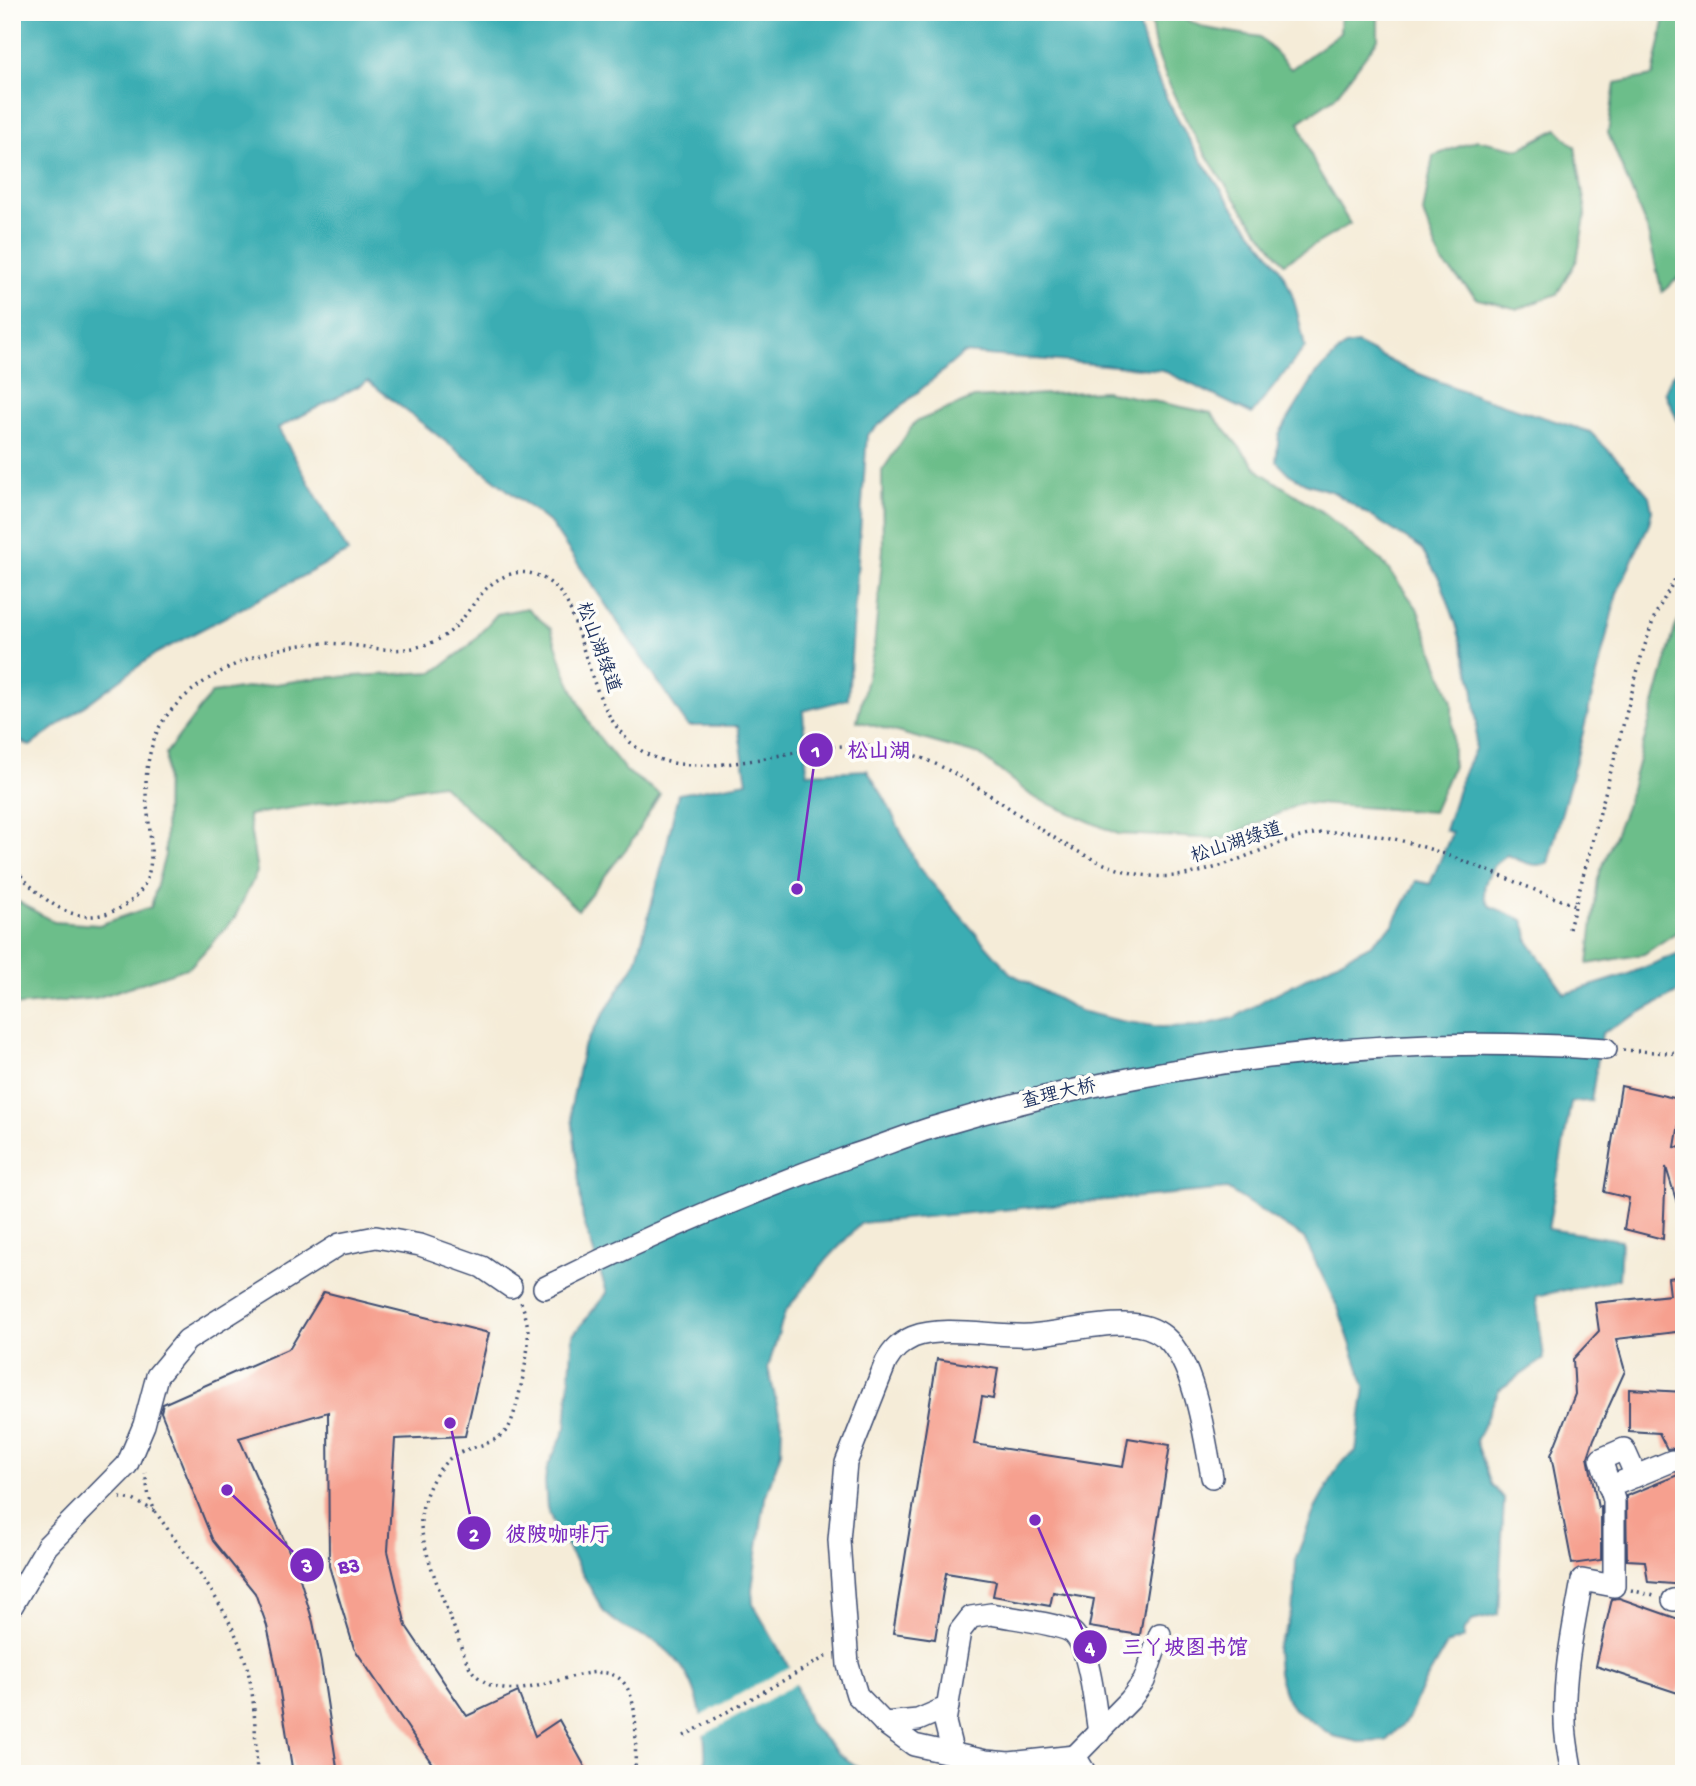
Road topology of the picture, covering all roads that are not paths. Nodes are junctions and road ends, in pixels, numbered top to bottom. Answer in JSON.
{"nodes":[{"id":1,"x":1606,"y":1049,"type":"road end"},
{"id":2,"x":511,"y":1287,"type":"road end"},
{"id":3,"x":544,"y":1288,"type":"dead end"},
{"id":4,"x":1672,"y":1461,"type":"dead end"},
{"id":5,"x":1636,"y":1476,"type":"junction"},
{"id":6,"x":1212,"y":1477,"type":"dead end"},
{"id":7,"x":1609,"y":1487,"type":"junction"},
{"id":8,"x":12,"y":1606,"type":"edge"},
{"id":9,"x":1160,"y":1634,"type":"dead end"},
{"id":10,"x":948,"y":1707,"type":"junction"},
{"id":11,"x":884,"y":1723,"type":"junction"},
{"id":12,"x":1099,"y":1733,"type":"junction"},
{"id":13,"x":953,"y":1754,"type":"junction"},
{"id":14,"x":1081,"y":1765,"type":"edge"},
{"id":15,"x":1572,"y":1774,"type":"edge"}],
"edges":[{"from":1,"to":3,"type":"street","name":"查理大桥"},
{"from":2,"to":8,"type":"street"},
{"from":4,"to":5,"type":"street"},
{"from":5,"to":7,"type":"street"},
{"from":5,"to":7,"type":"street"},
{"from":6,"to":11,"type":"street"},
{"from":7,"to":15,"type":"street"},
{"from":9,"to":12,"type":"street"},
{"from":10,"to":11,"type":"street"},
{"from":10,"to":12,"type":"street"},
{"from":10,"to":13,"type":"street"},
{"from":11,"to":13,"type":"street"},
{"from":12,"to":14,"type":"street"},
{"from":13,"to":14,"type":"street"}]}
